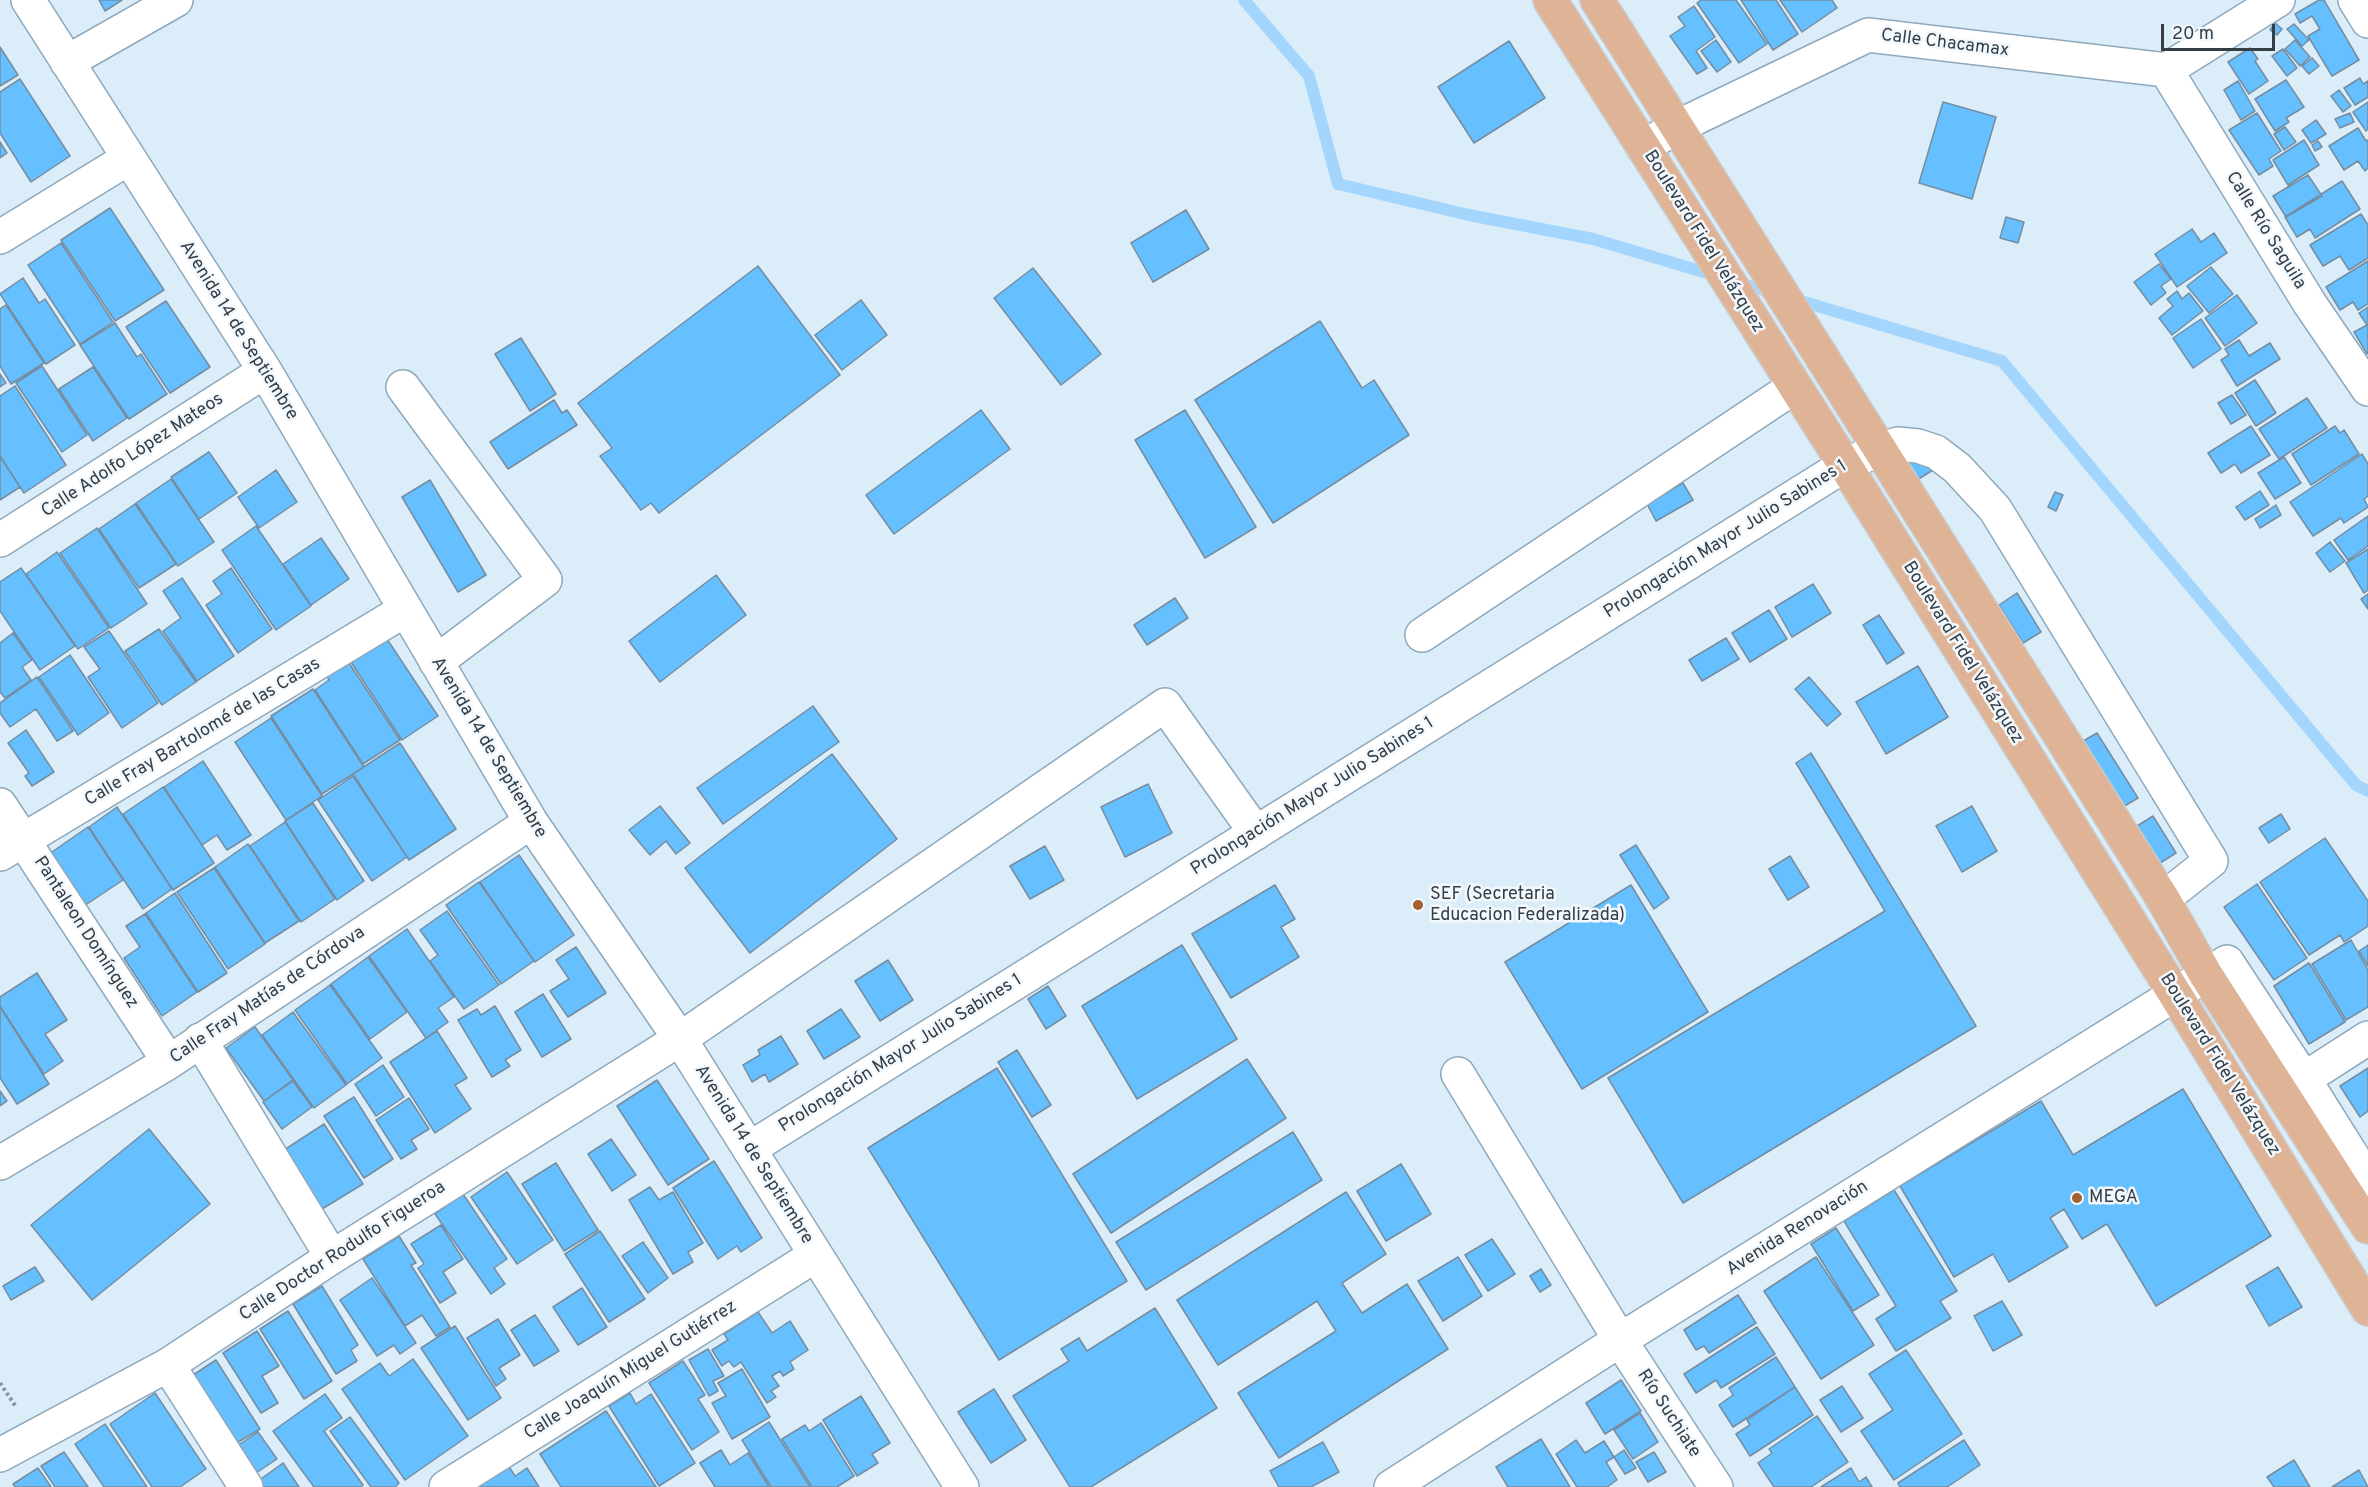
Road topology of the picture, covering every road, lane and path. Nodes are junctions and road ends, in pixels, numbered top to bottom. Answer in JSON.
{"nodes":[{"id":1,"x":28,"y":0,"type":"edge"},
{"id":2,"x":176,"y":0,"type":"edge"},
{"id":3,"x":1550,"y":0,"type":"edge"},
{"id":4,"x":1597,"y":0,"type":"edge"},
{"id":5,"x":2278,"y":0,"type":"edge"},
{"id":6,"x":2355,"y":0,"type":"edge"},
{"id":7,"x":2368,"y":21,"type":"edge"},
{"id":8,"x":67,"y":62,"type":"junction"},
{"id":9,"x":2166,"y":70,"type":"junction"},
{"id":10,"x":1677,"y":126,"type":"junction"},
{"id":11,"x":1643,"y":147,"type":"junction"},
{"id":12,"x":129,"y":158,"type":"junction"},
{"id":13,"x":0,"y":237,"type":"edge"},
{"id":14,"x":265,"y":371,"type":"junction"},
{"id":15,"x":403,"y":387,"type":"dead end"},
{"id":16,"x":1794,"y":387,"type":"junction"},
{"id":17,"x":2368,"y":389,"type":"edge"},
{"id":18,"x":1880,"y":449,"type":"junction"},
{"id":19,"x":1845,"y":465,"type":"junction"},
{"id":20,"x":0,"y":540,"type":"edge"},
{"id":21,"x":405,"y":610,"type":"junction"},
{"id":22,"x":1422,"y":636,"type":"dead end"},
{"id":23,"x":436,"y":662,"type":"junction"},
{"id":24,"x":0,"y":805,"type":"edge"},
{"id":25,"x":531,"y":822,"type":"junction"},
{"id":26,"x":1256,"y":833,"type":"junction"},
{"id":27,"x":12,"y":847,"type":"edge"},
{"id":28,"x":2163,"y":899,"type":"junction"},
{"id":29,"x":2206,"y":975,"type":"junction"},
{"id":30,"x":2175,"y":993,"type":"junction"},
{"id":31,"x":2368,"y":1038,"type":"edge"},
{"id":32,"x":680,"y":1039,"type":"junction"},
{"id":33,"x":200,"y":1040,"type":"junction"},
{"id":34,"x":169,"y":1062,"type":"junction"},
{"id":35,"x":1458,"y":1074,"type":"dead end"},
{"id":36,"x":2294,"y":1085,"type":"junction"},
{"id":37,"x":749,"y":1149,"type":"junction"},
{"id":38,"x":0,"y":1162,"type":"edge"},
{"id":39,"x":2368,"y":1181,"type":"edge"},
{"id":40,"x":2368,"y":1227,"type":"edge"},
{"id":41,"x":816,"y":1255,"type":"junction"},
{"id":42,"x":332,"y":1257,"type":"junction"},
{"id":43,"x":2368,"y":1309,"type":"edge"},
{"id":44,"x":1620,"y":1340,"type":"junction"},
{"id":45,"x":168,"y":1365,"type":"junction"},
{"id":46,"x":0,"y":1455,"type":"edge"},
{"id":47,"x":954,"y":1484,"type":"edge"},
{"id":48,"x":246,"y":1487,"type":"edge"},
{"id":49,"x":446,"y":1487,"type":"edge"},
{"id":50,"x":1391,"y":1487,"type":"edge"},
{"id":51,"x":1716,"y":1487,"type":"edge"}],
"edges":[{"from":1,"to":8,"type":"street","name":"Avenida 14 de Septiembre"},
{"from":2,"to":8,"type":"street"},
{"from":3,"to":11,"type":"main road","name":"Boulevard Fidel Velázquez"},
{"from":4,"to":10,"type":"main road","name":"Boulevard Fidel Velázquez"},
{"from":5,"to":9,"type":"street"},
{"from":6,"to":7,"type":"street"},
{"from":8,"to":12,"type":"street","name":"Avenida 14 de Septiembre"},
{"from":9,"to":10,"type":"street","name":"Calle Chacamax"},
{"from":9,"to":17,"type":"street","name":"Calle Río Saguila"},
{"from":10,"to":11,"type":"street","name":"Calle Chacamax"},
{"from":10,"to":18,"type":"main road","name":"Boulevard Fidel Velázquez"},
{"from":11,"to":16,"type":"main road","name":"Boulevard Fidel Velázquez"},
{"from":12,"to":13,"type":"street"},
{"from":12,"to":14,"type":"street","name":"Avenida 14 de Septiembre"},
{"from":14,"to":20,"type":"street","name":"Calle Adolfo López Mateos"},
{"from":14,"to":21,"type":"street","name":"Avenida 14 de Septiembre"},
{"from":15,"to":23,"type":"street"},
{"from":16,"to":19,"type":"main road","name":"Boulevard Fidel Velázquez"},
{"from":16,"to":22,"type":"street"},
{"from":18,"to":19,"type":"street","name":"Prolongación Mayor Julio Sabines 1"},
{"from":18,"to":28,"type":"main road","name":"Boulevard Fidel Velázquez"},
{"from":18,"to":28,"type":"street","name":"Prolongación Mayor Julio Sabines 1"},
{"from":19,"to":26,"type":"street","name":"Prolongación Mayor Julio Sabines 1"},
{"from":19,"to":30,"type":"main road","name":"Boulevard Fidel Velázquez"},
{"from":21,"to":23,"type":"street","name":"Avenida 14 de Septiembre"},
{"from":21,"to":27,"type":"street","name":"Calle Fray Bartolomé de las Casas"},
{"from":23,"to":25,"type":"street","name":"Avenida 14 de Septiembre"},
{"from":24,"to":27,"type":"street","name":"Pantaleon Domínguez"},
{"from":25,"to":32,"type":"street","name":"Avenida 14 de Septiembre"},
{"from":25,"to":33,"type":"street","name":"Calle Fray Matías de Córdova"},
{"from":26,"to":32,"type":"street","name":"Calle Doctor Rodulfo Figueroa"},
{"from":26,"to":37,"type":"street","name":"Prolongación Mayor Julio Sabines 1"},
{"from":27,"to":34,"type":"street","name":"Pantaleon Domínguez"},
{"from":28,"to":29,"type":"main road","name":"Boulevard Fidel Velázquez"},
{"from":29,"to":30,"type":"street","name":"Avenida Renovación"},
{"from":29,"to":36,"type":"main road","name":"Boulevard Fidel Velázquez"},
{"from":30,"to":43,"type":"main road","name":"Boulevard Fidel Velázquez"},
{"from":30,"to":44,"type":"street","name":"Avenida Renovación"},
{"from":31,"to":36,"type":"street"},
{"from":32,"to":37,"type":"street","name":"Avenida 14 de Septiembre"},
{"from":32,"to":42,"type":"street","name":"Calle Doctor Rodulfo Figueroa"},
{"from":33,"to":34,"type":"street","name":"Calle Fray Matías de Córdova"},
{"from":33,"to":42,"type":"street"},
{"from":34,"to":38,"type":"street","name":"Calle Fray Matías de Córdova"},
{"from":35,"to":44,"type":"street","name":"Río Suchiate"},
{"from":36,"to":39,"type":"street"},
{"from":36,"to":40,"type":"main road","name":"Boulevard Fidel Velázquez"},
{"from":37,"to":41,"type":"street","name":"Avenida 14 de Septiembre"},
{"from":41,"to":47,"type":"street","name":"Avenida 14 de Septiembre"},
{"from":41,"to":49,"type":"street","name":"Calle Joaquín Miguel Gutiérrez"},
{"from":42,"to":45,"type":"street","name":"Calle Doctor Rodulfo Figueroa"},
{"from":44,"to":50,"type":"street","name":"Avenida Renovación"},
{"from":44,"to":51,"type":"street","name":"Río Suchiate"},
{"from":45,"to":46,"type":"street","name":"Calle Doctor Rodulfo Figueroa"},
{"from":45,"to":48,"type":"street"}]}
